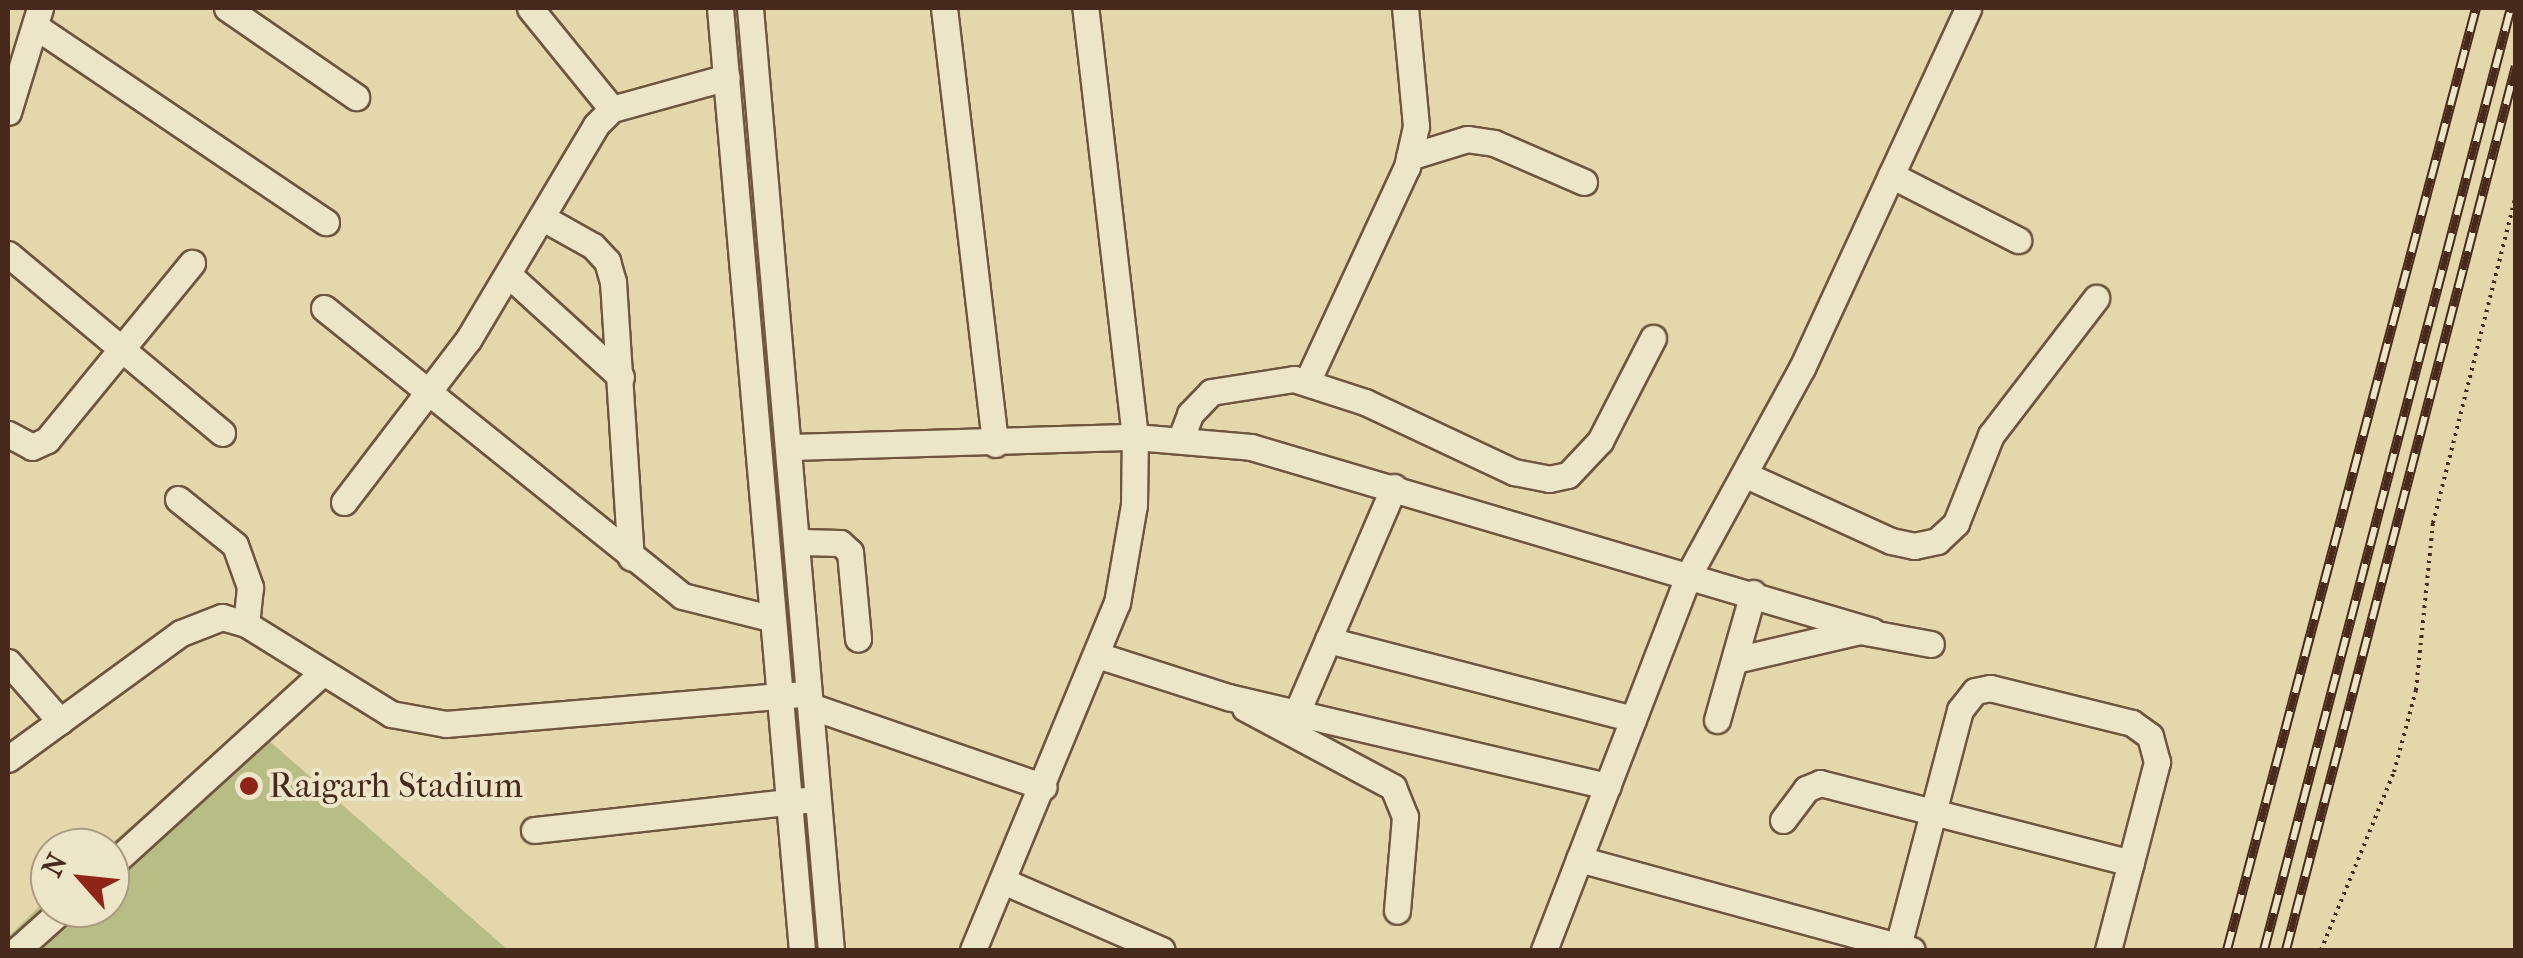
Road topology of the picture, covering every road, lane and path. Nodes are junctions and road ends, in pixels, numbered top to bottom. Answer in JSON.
{"nodes":[{"id":1,"x":227,"y":8,"type":"edge"},
{"id":2,"x":530,"y":8,"type":"edge"},
{"id":3,"x":720,"y":8,"type":"edge"},
{"id":4,"x":750,"y":8,"type":"edge"},
{"id":5,"x":944,"y":8,"type":"edge"},
{"id":6,"x":1084,"y":8,"type":"edge"},
{"id":7,"x":1406,"y":8,"type":"edge"},
{"id":8,"x":1968,"y":8,"type":"edge"},
{"id":9,"x":38,"y":17,"type":"edge"},
{"id":10,"x":727,"y":77,"type":"junction"},
{"id":11,"x":356,"y":97,"type":"dead end"},
{"id":12,"x":612,"y":109,"type":"junction"},
{"id":13,"x":8,"y":112,"type":"edge"},
{"id":14,"x":1409,"y":157,"type":"junction"},
{"id":15,"x":1891,"y":175,"type":"junction"},
{"id":16,"x":1584,"y":182,"type":"dead end"},
{"id":17,"x":2516,"y":196,"type":"edge"},
{"id":18,"x":543,"y":218,"type":"junction"},
{"id":19,"x":326,"y":222,"type":"dead end"},
{"id":20,"x":2018,"y":240,"type":"dead end"},
{"id":21,"x":8,"y":254,"type":"edge"},
{"id":22,"x":192,"y":263,"type":"dead end"},
{"id":23,"x":510,"y":276,"type":"junction"},
{"id":24,"x":2096,"y":298,"type":"dead end"},
{"id":25,"x":324,"y":308,"type":"dead end"},
{"id":26,"x":1653,"y":338,"type":"dead end"},
{"id":27,"x":121,"y":350,"type":"junction"},
{"id":28,"x":621,"y":377,"type":"junction"},
{"id":29,"x":1307,"y":382,"type":"junction"},
{"id":30,"x":431,"y":391,"type":"junction"},
{"id":31,"x":8,"y":434,"type":"edge"},
{"id":32,"x":222,"y":434,"type":"dead end"},
{"id":33,"x":1135,"y":437,"type":"junction"},
{"id":34,"x":1181,"y":438,"type":"junction"},
{"id":35,"x":994,"y":444,"type":"junction"},
{"id":36,"x":791,"y":447,"type":"junction"},
{"id":37,"x":1746,"y":476,"type":"junction"},
{"id":38,"x":1394,"y":487,"type":"junction"},
{"id":39,"x":178,"y":499,"type":"dead end"},
{"id":40,"x":344,"y":502,"type":"dead end"},
{"id":41,"x":800,"y":542,"type":"junction"},
{"id":42,"x":632,"y":557,"type":"junction"},
{"id":43,"x":1689,"y":574,"type":"junction"},
{"id":44,"x":1753,"y":593,"type":"junction"},
{"id":45,"x":770,"y":618,"type":"junction"},
{"id":46,"x":246,"y":624,"type":"junction"},
{"id":47,"x":1872,"y":630,"type":"junction"},
{"id":48,"x":858,"y":639,"type":"dead end"},
{"id":49,"x":1328,"y":640,"type":"junction"},
{"id":50,"x":1931,"y":644,"type":"dead end"},
{"id":51,"x":1098,"y":655,"type":"junction"},
{"id":52,"x":1735,"y":660,"type":"junction"},
{"id":53,"x":8,"y":662,"type":"edge"},
{"id":54,"x":323,"y":672,"type":"junction"},
{"id":55,"x":778,"y":696,"type":"junction"},
{"id":56,"x":1228,"y":697,"type":"junction"},
{"id":57,"x":813,"y":701,"type":"junction"},
{"id":58,"x":1297,"y":712,"type":"junction"},
{"id":59,"x":1634,"y":719,"type":"junction"},
{"id":60,"x":1718,"y":720,"type":"dead end"},
{"id":61,"x":60,"y":721,"type":"junction"},
{"id":62,"x":8,"y":759,"type":"edge"},
{"id":63,"x":1608,"y":786,"type":"junction"},
{"id":64,"x":1044,"y":787,"type":"junction"},
{"id":65,"x":820,"y":798,"type":"junction"},
{"id":66,"x":788,"y":803,"type":"junction"},
{"id":67,"x":1936,"y":809,"type":"junction"},
{"id":68,"x":1783,"y":820,"type":"dead end"},
{"id":69,"x":534,"y":830,"type":"dead end"},
{"id":70,"x":130,"y":848,"type":"edge"},
{"id":71,"x":1579,"y":858,"type":"junction"},
{"id":72,"x":2131,"y":863,"type":"junction"},
{"id":73,"x":1003,"y":881,"type":"junction"},
{"id":74,"x":1396,"y":911,"type":"dead end"},
{"id":75,"x":42,"y":928,"type":"edge"},
{"id":76,"x":1903,"y":949,"type":"edge"},
{"id":77,"x":18,"y":950,"type":"edge"},
{"id":78,"x":802,"y":950,"type":"edge"},
{"id":79,"x":832,"y":950,"type":"edge"},
{"id":80,"x":973,"y":950,"type":"edge"},
{"id":81,"x":1162,"y":950,"type":"edge"},
{"id":82,"x":1544,"y":950,"type":"edge"},
{"id":83,"x":2108,"y":950,"type":"edge"},
{"id":84,"x":2321,"y":950,"type":"edge"}],
"edges":[{"from":1,"to":11,"type":"street"},
{"from":2,"to":12,"type":"street"},
{"from":3,"to":10,"type":"street"},
{"from":4,"to":36,"type":"street"},
{"from":5,"to":35,"type":"street"},
{"from":6,"to":33,"type":"street"},
{"from":7,"to":14,"type":"street"},
{"from":8,"to":15,"type":"street"},
{"from":9,"to":13,"type":"street"},
{"from":9,"to":19,"type":"street"},
{"from":10,"to":12,"type":"street"},
{"from":10,"to":45,"type":"street"},
{"from":12,"to":18,"type":"street"},
{"from":14,"to":16,"type":"street"},
{"from":14,"to":29,"type":"street"},
{"from":15,"to":20,"type":"street"},
{"from":15,"to":37,"type":"street"},
{"from":17,"to":84,"type":"path"},
{"from":18,"to":23,"type":"street"},
{"from":18,"to":28,"type":"street"},
{"from":21,"to":27,"type":"street"},
{"from":22,"to":27,"type":"street"},
{"from":23,"to":28,"type":"street"},
{"from":23,"to":30,"type":"street"},
{"from":24,"to":37,"type":"street"},
{"from":25,"to":30,"type":"street"},
{"from":26,"to":29,"type":"street"},
{"from":27,"to":31,"type":"street"},
{"from":27,"to":32,"type":"street"},
{"from":28,"to":42,"type":"street"},
{"from":29,"to":34,"type":"street"},
{"from":30,"to":40,"type":"street"},
{"from":30,"to":42,"type":"street"},
{"from":33,"to":34,"type":"street"},
{"from":33,"to":35,"type":"street"},
{"from":33,"to":51,"type":"street"},
{"from":34,"to":38,"type":"street"},
{"from":35,"to":36,"type":"street"},
{"from":36,"to":41,"type":"street"},
{"from":37,"to":43,"type":"street"},
{"from":38,"to":43,"type":"street"},
{"from":38,"to":49,"type":"street"},
{"from":39,"to":46,"type":"street"},
{"from":41,"to":48,"type":"street"},
{"from":41,"to":57,"type":"street"},
{"from":42,"to":45,"type":"street"},
{"from":43,"to":44,"type":"street"},
{"from":43,"to":59,"type":"street"},
{"from":44,"to":47,"type":"street"},
{"from":44,"to":52,"type":"street"},
{"from":45,"to":55,"type":"street"},
{"from":46,"to":54,"type":"street"},
{"from":46,"to":61,"type":"street"},
{"from":47,"to":50,"type":"street"},
{"from":47,"to":52,"type":"street"},
{"from":49,"to":58,"type":"street"},
{"from":49,"to":59,"type":"street"},
{"from":51,"to":56,"type":"street"},
{"from":51,"to":64,"type":"street"},
{"from":52,"to":60,"type":"street"},
{"from":53,"to":61,"type":"street"},
{"from":54,"to":55,"type":"street"},
{"from":54,"to":70,"type":"street"},
{"from":55,"to":57,"type":"street"},
{"from":55,"to":66,"type":"street"},
{"from":56,"to":58,"type":"street"},
{"from":56,"to":74,"type":"street"},
{"from":57,"to":64,"type":"street"},
{"from":57,"to":65,"type":"street"},
{"from":58,"to":63,"type":"street"},
{"from":59,"to":63,"type":"street"},
{"from":61,"to":62,"type":"street"},
{"from":63,"to":71,"type":"street"},
{"from":64,"to":73,"type":"street"},
{"from":65,"to":66,"type":"street"},
{"from":65,"to":79,"type":"street"},
{"from":66,"to":69,"type":"street"},
{"from":66,"to":78,"type":"street"},
{"from":67,"to":68,"type":"street"},
{"from":67,"to":72,"type":"street"},
{"from":67,"to":72,"type":"street"},
{"from":67,"to":76,"type":"street"},
{"from":71,"to":76,"type":"street"},
{"from":71,"to":82,"type":"street"},
{"from":72,"to":83,"type":"street"},
{"from":73,"to":80,"type":"street"},
{"from":73,"to":81,"type":"street"},
{"from":75,"to":77,"type":"street"}]}
